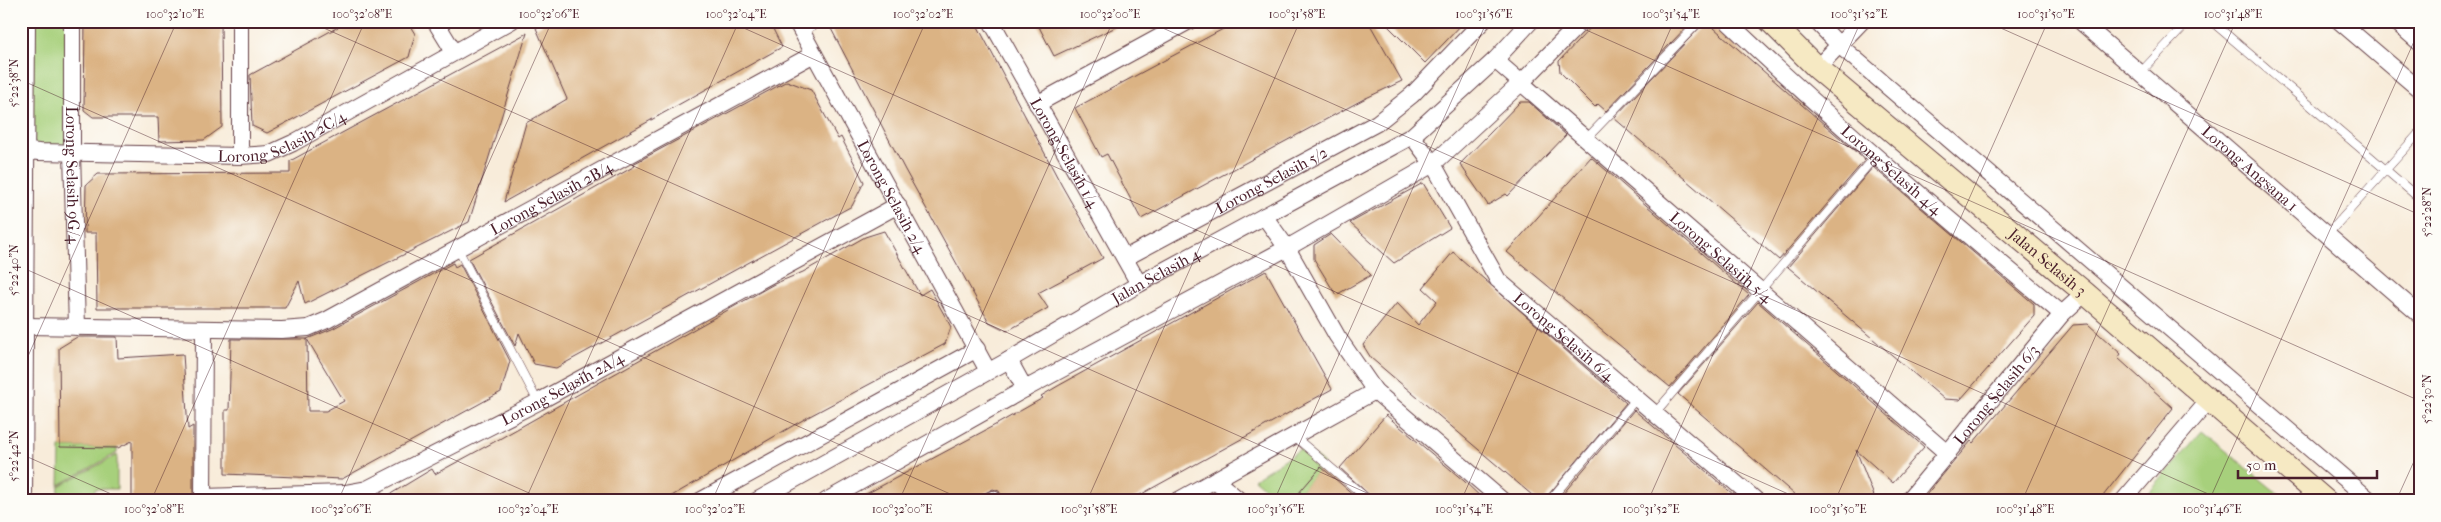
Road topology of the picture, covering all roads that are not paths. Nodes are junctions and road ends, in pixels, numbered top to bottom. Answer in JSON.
{"nodes":[{"id":1,"x":27,"y":21,"type":"edge"},
{"id":2,"x":72,"y":21,"type":"edge"},
{"id":3,"x":240,"y":21,"type":"edge"},
{"id":4,"x":435,"y":21,"type":"edge"},
{"id":5,"x":511,"y":21,"type":"edge"},
{"id":6,"x":821,"y":21,"type":"edge"},
{"id":7,"x":991,"y":21,"type":"edge"},
{"id":8,"x":1189,"y":21,"type":"edge"},
{"id":9,"x":1484,"y":21,"type":"edge"},
{"id":10,"x":1532,"y":21,"type":"edge"},
{"id":11,"x":1582,"y":21,"type":"edge"},
{"id":12,"x":1700,"y":21,"type":"edge"},
{"id":13,"x":1727,"y":21,"type":"edge"},
{"id":14,"x":1770,"y":21,"type":"edge"},
{"id":15,"x":1816,"y":21,"type":"edge"},
{"id":16,"x":1862,"y":21,"type":"edge"},
{"id":17,"x":2080,"y":21,"type":"edge"},
{"id":18,"x":2189,"y":21,"type":"edge"},
{"id":19,"x":2211,"y":21,"type":"edge"},
{"id":20,"x":2339,"y":21,"type":"edge"},
{"id":21,"x":2395,"y":21,"type":"edge"},
{"id":22,"x":799,"y":26,"type":"edge"},
{"id":23,"x":2420,"y":43,"type":"edge"},
{"id":24,"x":1839,"y":45,"type":"junction"},
{"id":25,"x":454,"y":52,"type":"junction"},
{"id":26,"x":814,"y":54,"type":"junction"},
{"id":27,"x":1495,"y":60,"type":"junction"},
{"id":28,"x":1817,"y":68,"type":"junction"},
{"id":29,"x":2140,"y":73,"type":"junction"},
{"id":30,"x":1522,"y":82,"type":"junction"},
{"id":31,"x":2420,"y":90,"type":"edge"},
{"id":32,"x":1037,"y":104,"type":"junction"},
{"id":33,"x":2420,"y":132,"type":"edge"},
{"id":34,"x":1412,"y":136,"type":"junction"},
{"id":35,"x":1587,"y":138,"type":"junction"},
{"id":36,"x":24,"y":149,"type":"edge"},
{"id":37,"x":72,"y":153,"type":"junction"},
{"id":38,"x":240,"y":156,"type":"junction"},
{"id":39,"x":1875,"y":157,"type":"junction"},
{"id":40,"x":1433,"y":164,"type":"junction"},
{"id":41,"x":2386,"y":170,"type":"junction"},
{"id":42,"x":2420,"y":199,"type":"edge"},
{"id":43,"x":898,"y":206,"type":"junction"},
{"id":44,"x":1264,"y":216,"type":"junction"},
{"id":45,"x":2327,"y":235,"type":"junction"},
{"id":46,"x":1287,"y":248,"type":"junction"},
{"id":47,"x":458,"y":249,"type":"junction"},
{"id":48,"x":1125,"y":258,"type":"junction"},
{"id":49,"x":1139,"y":284,"type":"junction"},
{"id":50,"x":1762,"y":290,"type":"junction"},
{"id":51,"x":2085,"y":293,"type":"junction"},
{"id":52,"x":2062,"y":314,"type":"junction"},
{"id":53,"x":2420,"y":315,"type":"edge"},
{"id":54,"x":26,"y":326,"type":"junction"},
{"id":55,"x":77,"y":327,"type":"junction"},
{"id":56,"x":204,"y":329,"type":"junction"},
{"id":57,"x":977,"y":349,"type":"junction"},
{"id":58,"x":1009,"y":360,"type":"junction"},
{"id":59,"x":988,"y":371,"type":"junction"},
{"id":60,"x":1025,"y":389,"type":"junction"},
{"id":61,"x":1375,"y":391,"type":"junction"},
{"id":62,"x":1636,"y":398,"type":"junction"},
{"id":63,"x":2210,"y":398,"type":"junction"},
{"id":64,"x":538,"y":402,"type":"junction"},
{"id":65,"x":1655,"y":413,"type":"junction"},
{"id":66,"x":1295,"y":437,"type":"junction"},
{"id":67,"x":1948,"y":454,"type":"junction"},
{"id":68,"x":1215,"y":480,"type":"junction"},
{"id":69,"x":203,"y":499,"type":"edge"},
{"id":70,"x":24,"y":501,"type":"edge"},
{"id":71,"x":700,"y":501,"type":"edge"},
{"id":72,"x":756,"y":501,"type":"edge"},
{"id":73,"x":826,"y":501,"type":"edge"},
{"id":74,"x":1177,"y":501,"type":"edge"},
{"id":75,"x":1240,"y":501,"type":"edge"},
{"id":76,"x":1370,"y":501,"type":"edge"},
{"id":77,"x":1503,"y":501,"type":"edge"},
{"id":78,"x":1549,"y":501,"type":"edge"},
{"id":79,"x":1757,"y":501,"type":"edge"},
{"id":80,"x":1908,"y":501,"type":"edge"},
{"id":81,"x":2123,"y":501,"type":"edge"},
{"id":82,"x":2326,"y":501,"type":"edge"},
{"id":83,"x":2371,"y":501,"type":"edge"}],
"edges":[{"from":1,"to":36,"type":"street"},
{"from":2,"to":37,"type":"street","name":"Lorong Selasih 9G/4"},
{"from":3,"to":38,"type":"street"},
{"from":4,"to":25,"type":"street"},
{"from":5,"to":25,"type":"street","name":"Lorong Selasih 2C/4"},
{"from":6,"to":22,"type":"lane"},
{"from":7,"to":32,"type":"street","name":"Lorong Selasih 1/4"},
{"from":8,"to":32,"type":"street"},
{"from":9,"to":48,"type":"street","name":"Lorong Selasih 5/2"},
{"from":10,"to":27,"type":"street","name":"Jalan Selasih 4"},
{"from":11,"to":30,"type":"street"},
{"from":12,"to":35,"type":"lane"},
{"from":13,"to":39,"type":"street","name":"Lorong Selasih 4/4"},
{"from":14,"to":28,"type":"street","name":"Jalan Selasih 3"},
{"from":15,"to":24,"type":"street","name":"Jalan Selasih 3"},
{"from":16,"to":24,"type":"street"},
{"from":17,"to":29,"type":"street","name":"Lorong Angsana 1"},
{"from":18,"to":29,"type":"lane"},
{"from":19,"to":41,"type":"lane"},
{"from":20,"to":31,"type":"street"},
{"from":21,"to":23,"type":"street"},
{"from":22,"to":26,"type":"street","name":"Lorong Selasih 2/4"},
{"from":24,"to":28,"type":"street"},
{"from":24,"to":83,"type":"street","name":"Jalan Selasih 3"},
{"from":25,"to":38,"type":"street","name":"Lorong Selasih 2C/4"},
{"from":26,"to":43,"type":"street","name":"Lorong Selasih 2/4"},
{"from":26,"to":47,"type":"street","name":"Lorong Selasih 2B/4"},
{"from":27,"to":30,"type":"street","name":"Lorong Selasiih 5/4"},
{"from":27,"to":34,"type":"street","name":"Jalan Selasih 4"},
{"from":28,"to":51,"type":"street","name":"Jalan Selasih 3"},
{"from":29,"to":45,"type":"street","name":"Lorong Angsana 1"},
{"from":30,"to":35,"type":"street","name":"Lorong Selasiih 5/4"},
{"from":30,"to":40,"type":"street"},
{"from":32,"to":48,"type":"street","name":"Lorong Selasih 1/4"},
{"from":33,"to":41,"type":"lane"},
{"from":34,"to":40,"type":"street","name":"Lorong Selasih 6/4"},
{"from":34,"to":44,"type":"street","name":"Jalan Selasih 4"},
{"from":35,"to":50,"type":"street","name":"Lorong Selasiih 5/4"},
{"from":36,"to":37,"type":"street","name":"Lorong Selasih 2C/4"},
{"from":36,"to":54,"type":"street"},
{"from":37,"to":38,"type":"street","name":"Lorong Selasih 2C/4"},
{"from":37,"to":55,"type":"street","name":"Lorong Selasih 9G/4"},
{"from":39,"to":50,"type":"lane"},
{"from":39,"to":52,"type":"street","name":"Lorong Selasih 4/4"},
{"from":40,"to":46,"type":"street"},
{"from":40,"to":62,"type":"street","name":"Lorong Selasih 6/4"},
{"from":41,"to":42,"type":"lane"},
{"from":41,"to":45,"type":"lane"},
{"from":43,"to":57,"type":"street","name":"Lorong Selasih 2/4"},
{"from":43,"to":64,"type":"street","name":"Lorong Selasih 2A/4"},
{"from":44,"to":46,"type":"street"},
{"from":44,"to":49,"type":"street","name":"Jalan Selasih 4"},
{"from":45,"to":53,"type":"street","name":"Lorong Angsana 1"},
{"from":46,"to":60,"type":"street"},
{"from":46,"to":61,"type":"street"},
{"from":47,"to":56,"type":"street","name":"Lorong Selasih 2B/4"},
{"from":47,"to":64,"type":"lane"},
{"from":48,"to":49,"type":"street","name":"Lorong Selasih 1/4"},
{"from":49,"to":58,"type":"street","name":"Jalan Selasih 4"},
{"from":50,"to":65,"type":"lane"},
{"from":50,"to":67,"type":"street","name":"Lorong Selasiih 5/4"},
{"from":51,"to":52,"type":"street","name":"Lorong Selasih 6/3"},
{"from":51,"to":63,"type":"street","name":"Jalan Selasih 3"},
{"from":52,"to":67,"type":"street","name":"Lorong Selasih 6/3"},
{"from":54,"to":55,"type":"street","name":"Lorong Selasih 2B/4"},
{"from":54,"to":70,"type":"street"},
{"from":55,"to":56,"type":"street","name":"Lorong Selasih 2B/4"},
{"from":56,"to":69,"type":"street"},
{"from":57,"to":59,"type":"street","name":"Lorong Selasih 2/4"},
{"from":57,"to":71,"type":"street"},
{"from":58,"to":59,"type":"street","name":"Jalan Selasih 4"},
{"from":58,"to":60,"type":"street"},
{"from":59,"to":72,"type":"street","name":"Jalan Selasih 4"},
{"from":60,"to":73,"type":"street"},
{"from":61,"to":66,"type":"street"},
{"from":61,"to":77,"type":"street"},
{"from":62,"to":65,"type":"street","name":"Lorong Selasih 6/4"},
{"from":62,"to":78,"type":"lane"},
{"from":63,"to":81,"type":"street"},
{"from":63,"to":82,"type":"street","name":"Jalan Selasih 3"},
{"from":64,"to":69,"type":"street","name":"Lorong Selasih 2A/4"},
{"from":65,"to":79,"type":"street","name":"Lorong Selasih 6/4"},
{"from":66,"to":68,"type":"street"},
{"from":66,"to":76,"type":"lane"},
{"from":67,"to":80,"type":"street","name":"Lorong Selasih 6/3"},
{"from":68,"to":74,"type":"street"},
{"from":68,"to":75,"type":"street"}]}
